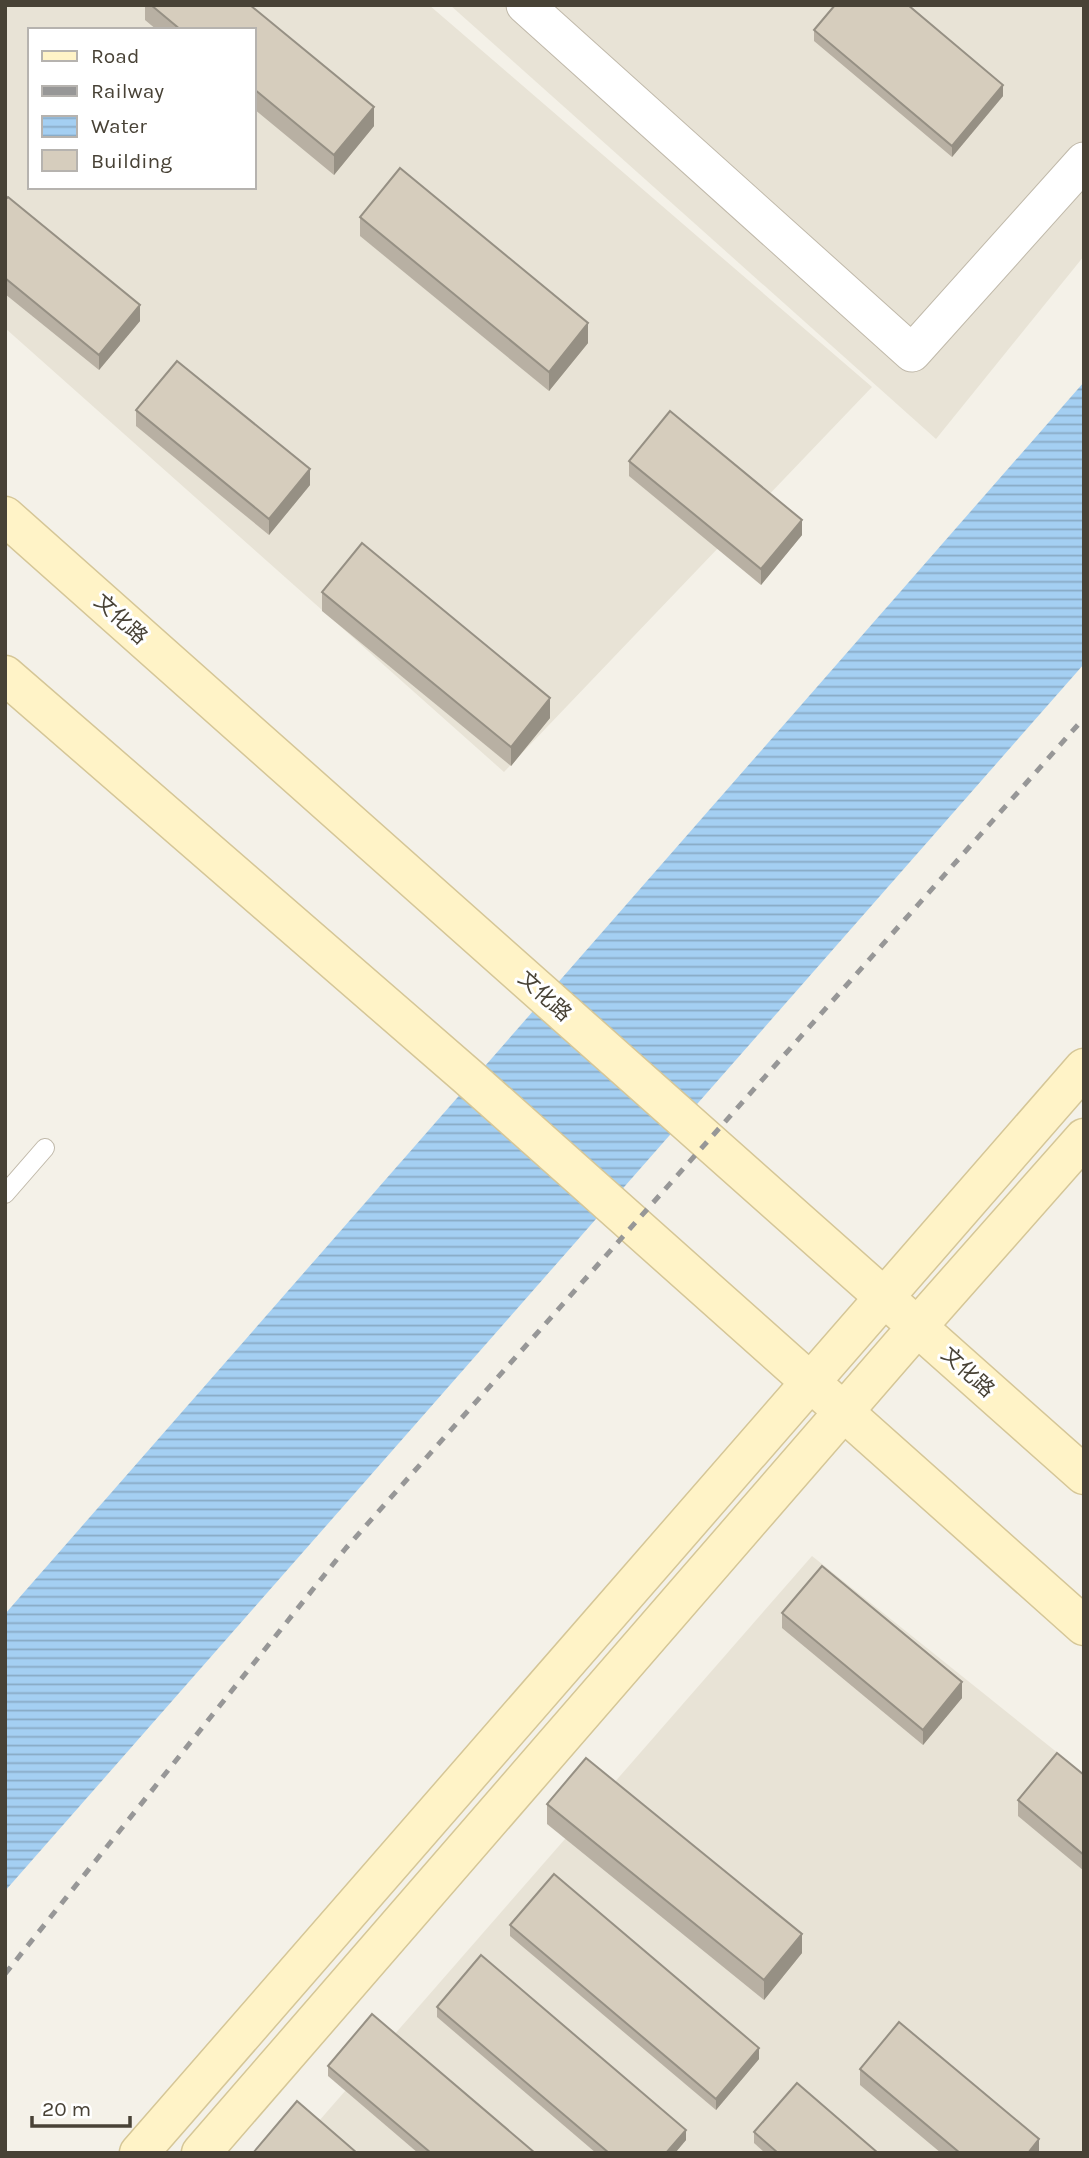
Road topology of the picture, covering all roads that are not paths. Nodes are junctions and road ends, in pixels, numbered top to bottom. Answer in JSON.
{"nodes":[{"id":1,"x":525,"y":5,"type":"edge"},
{"id":2,"x":1084,"y":161,"type":"edge"},
{"id":3,"x":5,"y":516,"type":"edge"},
{"id":4,"x":5,"y":675,"type":"edge"},
{"id":5,"x":1084,"y":1068,"type":"edge"},
{"id":6,"x":1084,"y":1139,"type":"edge"},
{"id":7,"x":45,"y":1148,"type":"dead end"},
{"id":8,"x":5,"y":1194,"type":"edge"},
{"id":9,"x":883,"y":1297,"type":"junction"},
{"id":10,"x":917,"y":1327,"type":"junction"},
{"id":11,"x":811,"y":1382,"type":"junction"},
{"id":12,"x":844,"y":1412,"type":"junction"},
{"id":13,"x":1084,"y":1475,"type":"edge"},
{"id":14,"x":1084,"y":1626,"type":"edge"},
{"id":15,"x":139,"y":2153,"type":"edge"},
{"id":16,"x":201,"y":2153,"type":"edge"}],
"edges":[{"from":1,"to":2,"type":"street"},
{"from":3,"to":9,"type":"main road","name":"文化路"},
{"from":4,"to":11,"type":"main road"},
{"from":5,"to":9,"type":"main road"},
{"from":6,"to":10,"type":"main road"},
{"from":7,"to":8,"type":"lane"},
{"from":9,"to":10,"type":"main road","name":"文化路"},
{"from":9,"to":11,"type":"main road"},
{"from":10,"to":12,"type":"main road"},
{"from":10,"to":13,"type":"main road","name":"文化路"},
{"from":11,"to":12,"type":"main road"},
{"from":11,"to":15,"type":"main road"},
{"from":12,"to":14,"type":"main road"},
{"from":12,"to":16,"type":"main road"}]}
